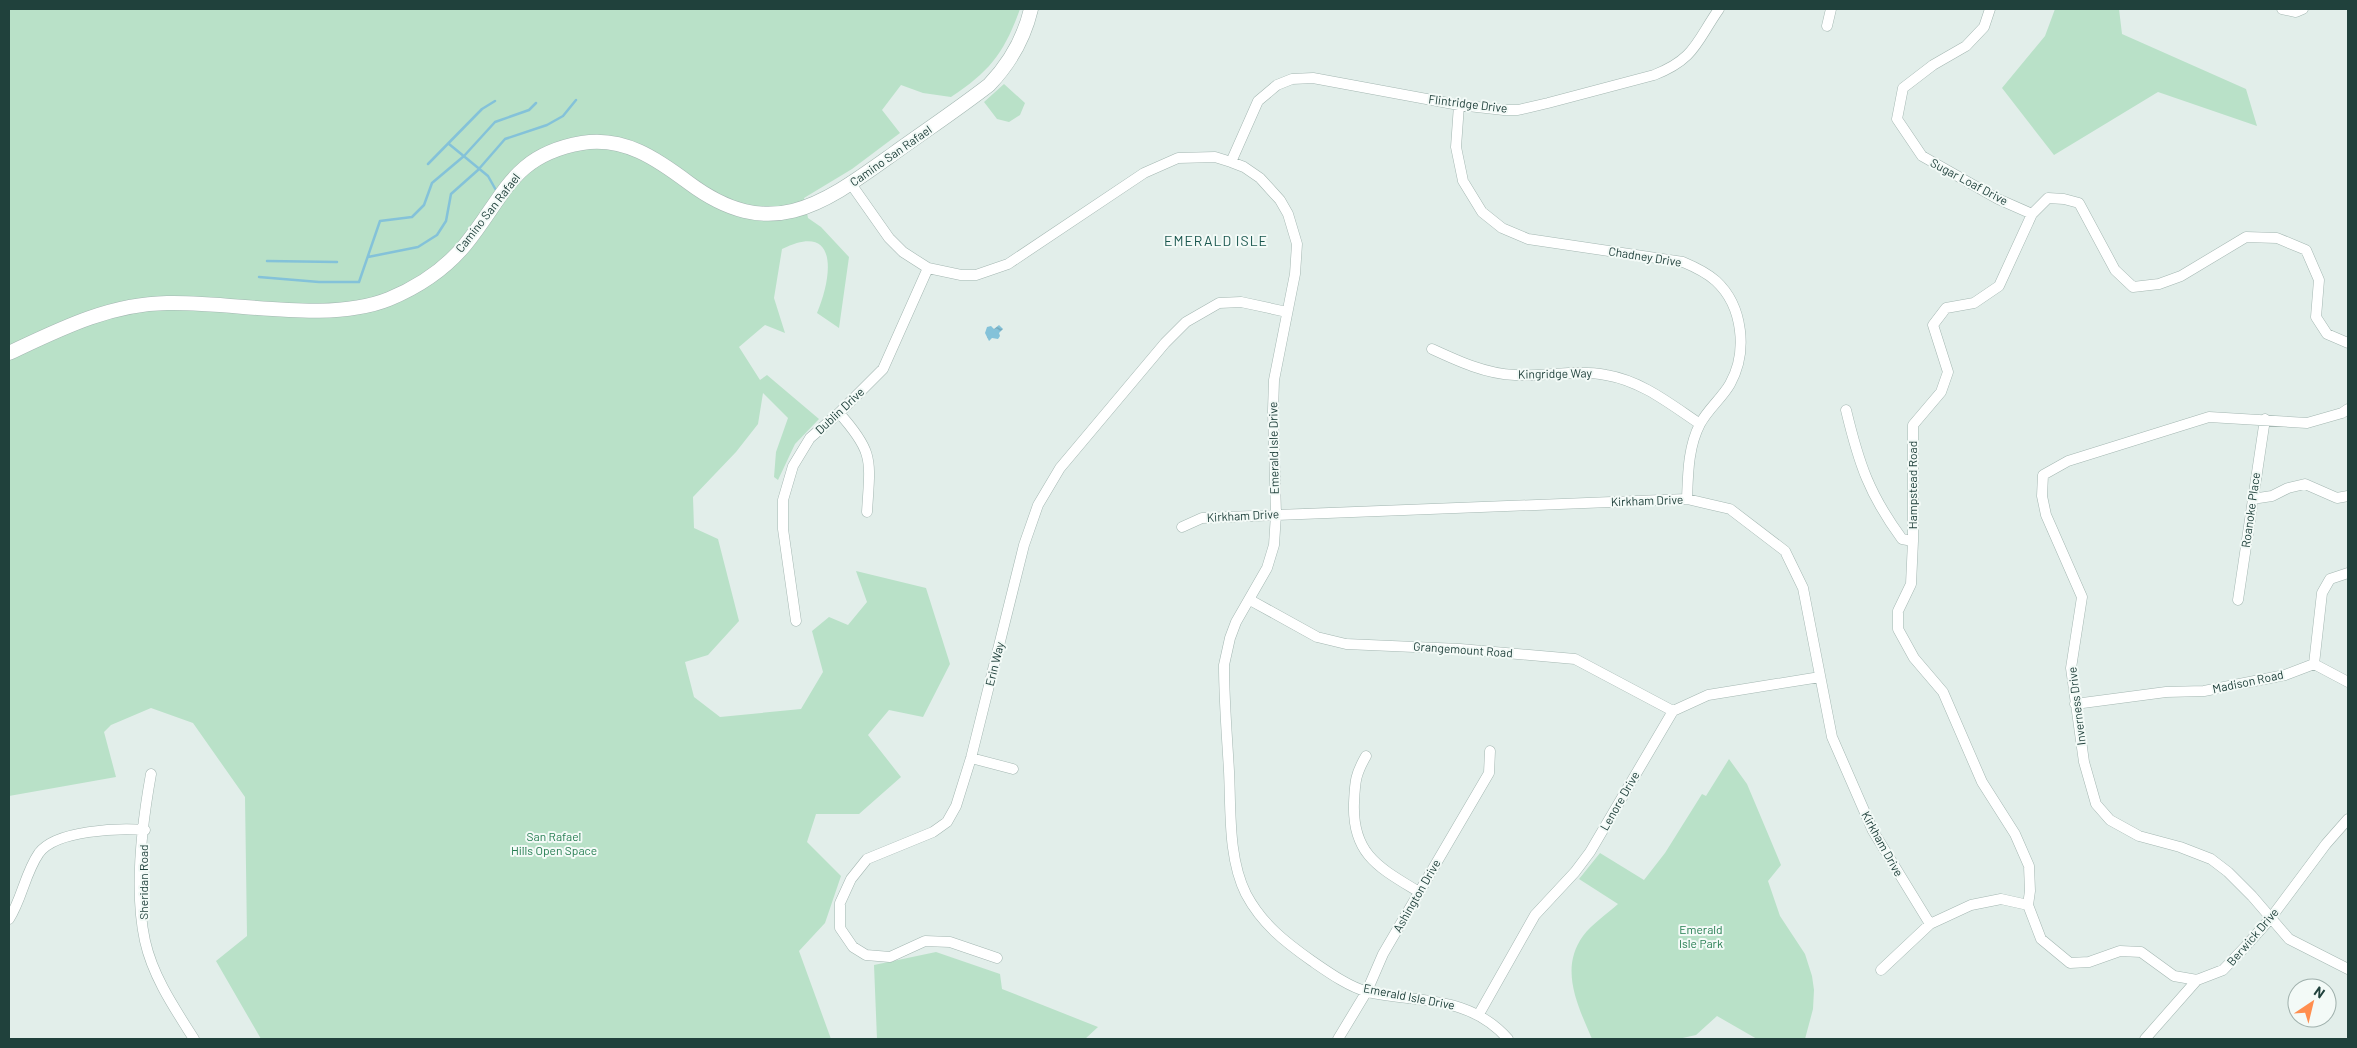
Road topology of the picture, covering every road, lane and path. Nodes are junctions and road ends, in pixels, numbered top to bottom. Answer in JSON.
{"nodes":[{"id":1,"x":1031,"y":9,"type":"edge"},
{"id":2,"x":1719,"y":9,"type":"edge"},
{"id":3,"x":1831,"y":9,"type":"edge"},
{"id":4,"x":1990,"y":9,"type":"edge"},
{"id":5,"x":2282,"y":9,"type":"edge"},
{"id":6,"x":2303,"y":9,"type":"edge"},
{"id":7,"x":1827,"y":26,"type":"dead end"},
{"id":8,"x":1460,"y":105,"type":"junction"},
{"id":9,"x":1231,"y":162,"type":"junction"},
{"id":10,"x":851,"y":184,"type":"junction"},
{"id":11,"x":2032,"y":214,"type":"junction"},
{"id":12,"x":928,"y":268,"type":"junction"},
{"id":13,"x":1287,"y":312,"type":"junction"},
{"id":14,"x":2348,"y":343,"type":"edge"},
{"id":15,"x":1432,"y":349,"type":"dead end"},
{"id":16,"x":9,"y":353,"type":"edge"},
{"id":17,"x":2348,"y":409,"type":"edge"},
{"id":18,"x":1846,"y":410,"type":"dead end"},
{"id":19,"x":839,"y":413,"type":"junction"},
{"id":20,"x":2265,"y":419,"type":"junction"},
{"id":21,"x":1700,"y":424,"type":"junction"},
{"id":22,"x":2348,"y":496,"type":"edge"},
{"id":23,"x":1687,"y":499,"type":"junction"},
{"id":24,"x":2252,"y":499,"type":"junction"},
{"id":25,"x":867,"y":512,"type":"dead end"},
{"id":26,"x":1276,"y":514,"type":"junction"},
{"id":27,"x":1182,"y":527,"type":"dead end"},
{"id":28,"x":1913,"y":541,"type":"junction"},
{"id":29,"x":2348,"y":573,"type":"edge"},
{"id":30,"x":1250,"y":600,"type":"junction"},
{"id":31,"x":2238,"y":600,"type":"dead end"},
{"id":32,"x":796,"y":621,"type":"dead end"},
{"id":33,"x":2314,"y":664,"type":"junction"},
{"id":34,"x":1820,"y":677,"type":"junction"},
{"id":35,"x":2348,"y":682,"type":"edge"},
{"id":36,"x":2074,"y":704,"type":"junction"},
{"id":37,"x":1673,"y":711,"type":"junction"},
{"id":38,"x":1490,"y":751,"type":"dead end"},
{"id":39,"x":1366,"y":756,"type":"dead end"},
{"id":40,"x":971,"y":758,"type":"junction"},
{"id":41,"x":1013,"y":769,"type":"dead end"},
{"id":42,"x":152,"y":774,"type":"dead end"},
{"id":43,"x":2348,"y":819,"type":"edge"},
{"id":44,"x":145,"y":830,"type":"junction"},
{"id":45,"x":1419,"y":892,"type":"junction"},
{"id":46,"x":2028,"y":905,"type":"junction"},
{"id":47,"x":9,"y":919,"type":"edge"},
{"id":48,"x":2270,"y":920,"type":"junction"},
{"id":49,"x":1930,"y":924,"type":"junction"},
{"id":50,"x":997,"y":958,"type":"dead end"},
{"id":51,"x":2348,"y":969,"type":"edge"},
{"id":52,"x":1881,"y":970,"type":"dead end"},
{"id":53,"x":2196,"y":980,"type":"junction"},
{"id":54,"x":1367,"y":991,"type":"junction"},
{"id":55,"x":1480,"y":1014,"type":"junction"},
{"id":56,"x":194,"y":1039,"type":"edge"},
{"id":57,"x":1338,"y":1039,"type":"edge"},
{"id":58,"x":1508,"y":1039,"type":"edge"},
{"id":59,"x":2145,"y":1039,"type":"edge"}],
"edges":[{"from":1,"to":10,"type":"street","name":"Camino San Rafael"},
{"from":2,"to":8,"type":"street","name":"Flintridge Drive"},
{"from":3,"to":7,"type":"street"},
{"from":4,"to":11,"type":"street","name":"Sugar Loaf Drive"},
{"from":5,"to":6,"type":"street"},
{"from":8,"to":9,"type":"street","name":"Flintridge Drive"},
{"from":8,"to":21,"type":"street","name":"Chadney Drive"},
{"from":9,"to":12,"type":"street","name":"Emerald Isle Drive"},
{"from":9,"to":13,"type":"street","name":"Emerald Isle Drive"},
{"from":10,"to":12,"type":"street","name":"Emerald Isle Drive"},
{"from":10,"to":16,"type":"street","name":"Camino San Rafael"},
{"from":11,"to":14,"type":"street","name":"Hampstead Road"},
{"from":11,"to":28,"type":"street","name":"Hampstead Road"},
{"from":12,"to":19,"type":"street","name":"Dublin Drive"},
{"from":13,"to":26,"type":"street","name":"Emerald Isle Drive"},
{"from":13,"to":40,"type":"street","name":"Erin Way"},
{"from":15,"to":21,"type":"street","name":"Kingridge Way"},
{"from":17,"to":20,"type":"street","name":"Inverness Drive"},
{"from":18,"to":28,"type":"street"},
{"from":19,"to":25,"type":"street"},
{"from":19,"to":32,"type":"street","name":"Dublin Drive"},
{"from":20,"to":24,"type":"street","name":"Roanoke Place"},
{"from":20,"to":36,"type":"street","name":"Inverness Drive"},
{"from":21,"to":23,"type":"street","name":"Chadney Drive"},
{"from":22,"to":24,"type":"street"},
{"from":23,"to":26,"type":"street","name":"Kirkham Drive"},
{"from":23,"to":34,"type":"street","name":"Kirkham Drive"},
{"from":24,"to":31,"type":"street","name":"Roanoke Place"},
{"from":26,"to":27,"type":"street","name":"Kirkham Drive"},
{"from":26,"to":30,"type":"street","name":"Emerald Isle Drive"},
{"from":28,"to":46,"type":"street","name":"Hampstead Road"},
{"from":29,"to":33,"type":"street"},
{"from":30,"to":37,"type":"street","name":"Grangemount Road"},
{"from":30,"to":54,"type":"street","name":"Emerald Isle Drive"},
{"from":33,"to":35,"type":"street"},
{"from":33,"to":36,"type":"street","name":"Madison Road"},
{"from":34,"to":37,"type":"street"},
{"from":34,"to":49,"type":"street","name":"Kirkham Drive"},
{"from":36,"to":48,"type":"street","name":"Inverness Drive"},
{"from":37,"to":55,"type":"street","name":"Lenore Drive"},
{"from":38,"to":45,"type":"street","name":"Ashington Drive"},
{"from":39,"to":45,"type":"street"},
{"from":40,"to":41,"type":"street"},
{"from":40,"to":50,"type":"street","name":"Erin Way"},
{"from":42,"to":44,"type":"street","name":"Sheridan Road"},
{"from":43,"to":48,"type":"street","name":"Berwick Drive"},
{"from":44,"to":47,"type":"street"},
{"from":44,"to":56,"type":"street","name":"Sheridan Road"},
{"from":45,"to":54,"type":"street","name":"Ashington Drive"},
{"from":46,"to":49,"type":"street"},
{"from":46,"to":53,"type":"street","name":"Hampstead Road"},
{"from":48,"to":51,"type":"street","name":"Inverness Drive"},
{"from":48,"to":53,"type":"street","name":"Berwick Drive"},
{"from":49,"to":52,"type":"street"},
{"from":53,"to":59,"type":"street","name":"Berwick Drive"},
{"from":54,"to":55,"type":"street","name":"Emerald Isle Drive"},
{"from":54,"to":57,"type":"street","name":"Ashington Drive"},
{"from":55,"to":58,"type":"street","name":"Emerald Isle Drive"}]}
